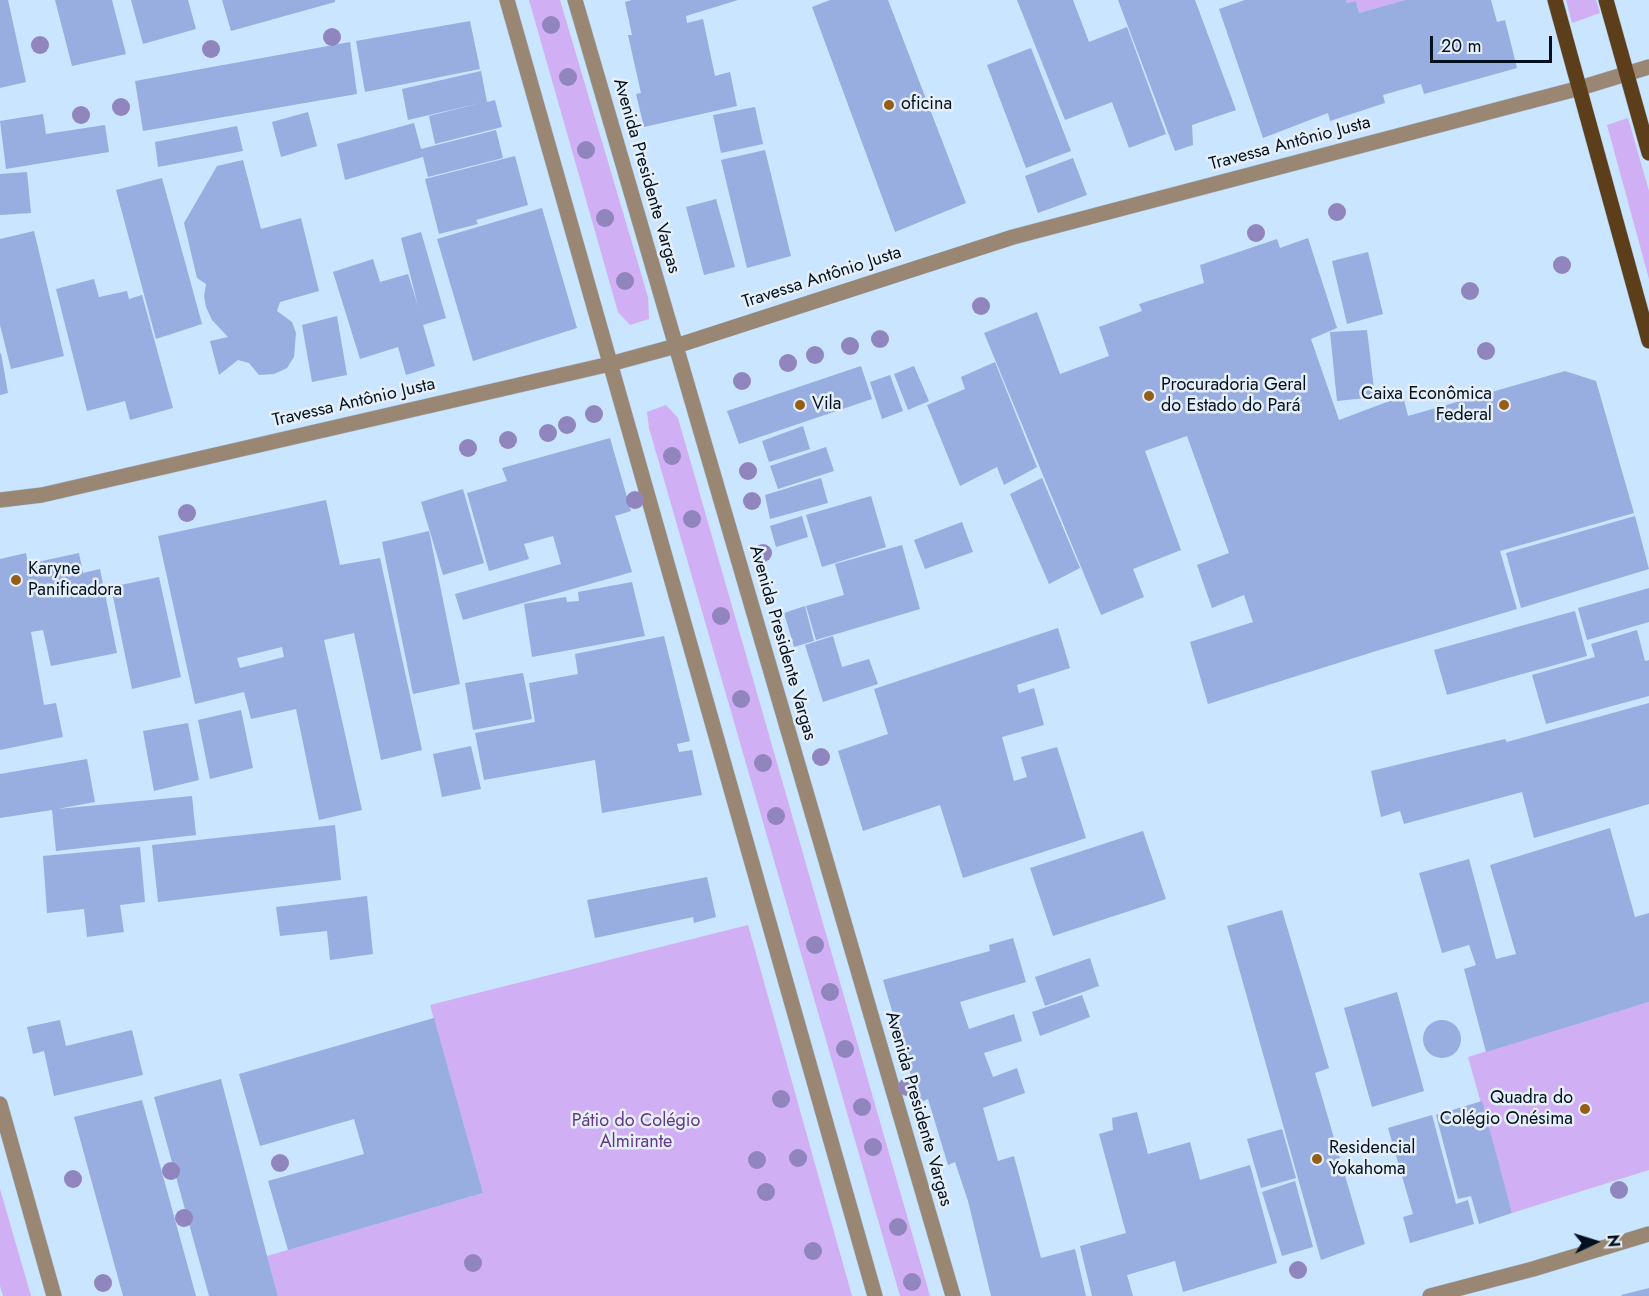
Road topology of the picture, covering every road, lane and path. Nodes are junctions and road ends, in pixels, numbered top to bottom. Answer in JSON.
{"nodes":[{"id":1,"x":507,"y":0,"type":"edge"},
{"id":2,"x":575,"y":0,"type":"edge"},
{"id":3,"x":1556,"y":0,"type":"edge"},
{"id":4,"x":1606,"y":0,"type":"edge"},
{"id":5,"x":1649,"y":67,"type":"edge"},
{"id":6,"x":1627,"y":74,"type":"junction"},
{"id":7,"x":1580,"y":88,"type":"junction"},
{"id":8,"x":1649,"y":153,"type":"edge"},
{"id":9,"x":1649,"y":341,"type":"edge"},
{"id":10,"x":676,"y":346,"type":"junction"},
{"id":11,"x":610,"y":364,"type":"junction"},
{"id":12,"x":0,"y":500,"type":"edge"},
{"id":13,"x":0,"y":1104,"type":"edge"},
{"id":14,"x":1649,"y":1234,"type":"edge"},
{"id":15,"x":54,"y":1296,"type":"edge"},
{"id":16,"x":875,"y":1296,"type":"edge"},
{"id":17,"x":953,"y":1296,"type":"edge"},
{"id":18,"x":1430,"y":1296,"type":"edge"}],
"edges":[{"from":1,"to":11,"type":"street"},
{"from":2,"to":10,"type":"street","name":"Avenida Presidente Vargas"},
{"from":3,"to":7,"type":"main road"},
{"from":4,"to":6,"type":"main road"},
{"from":5,"to":6,"type":"street","name":"Travessa Antônio Justa"},
{"from":6,"to":7,"type":"street","name":"Travessa Antônio Justa"},
{"from":6,"to":8,"type":"main road"},
{"from":7,"to":9,"type":"main road"},
{"from":7,"to":10,"type":"street","name":"Travessa Antônio Justa"},
{"from":10,"to":11,"type":"street","name":"Travessa Antônio Justa"},
{"from":10,"to":17,"type":"street","name":"Avenida Presidente Vargas"},
{"from":11,"to":12,"type":"street","name":"Travessa Antônio Justa"},
{"from":11,"to":16,"type":"street"},
{"from":13,"to":15,"type":"street"},
{"from":14,"to":18,"type":"street"}]}
